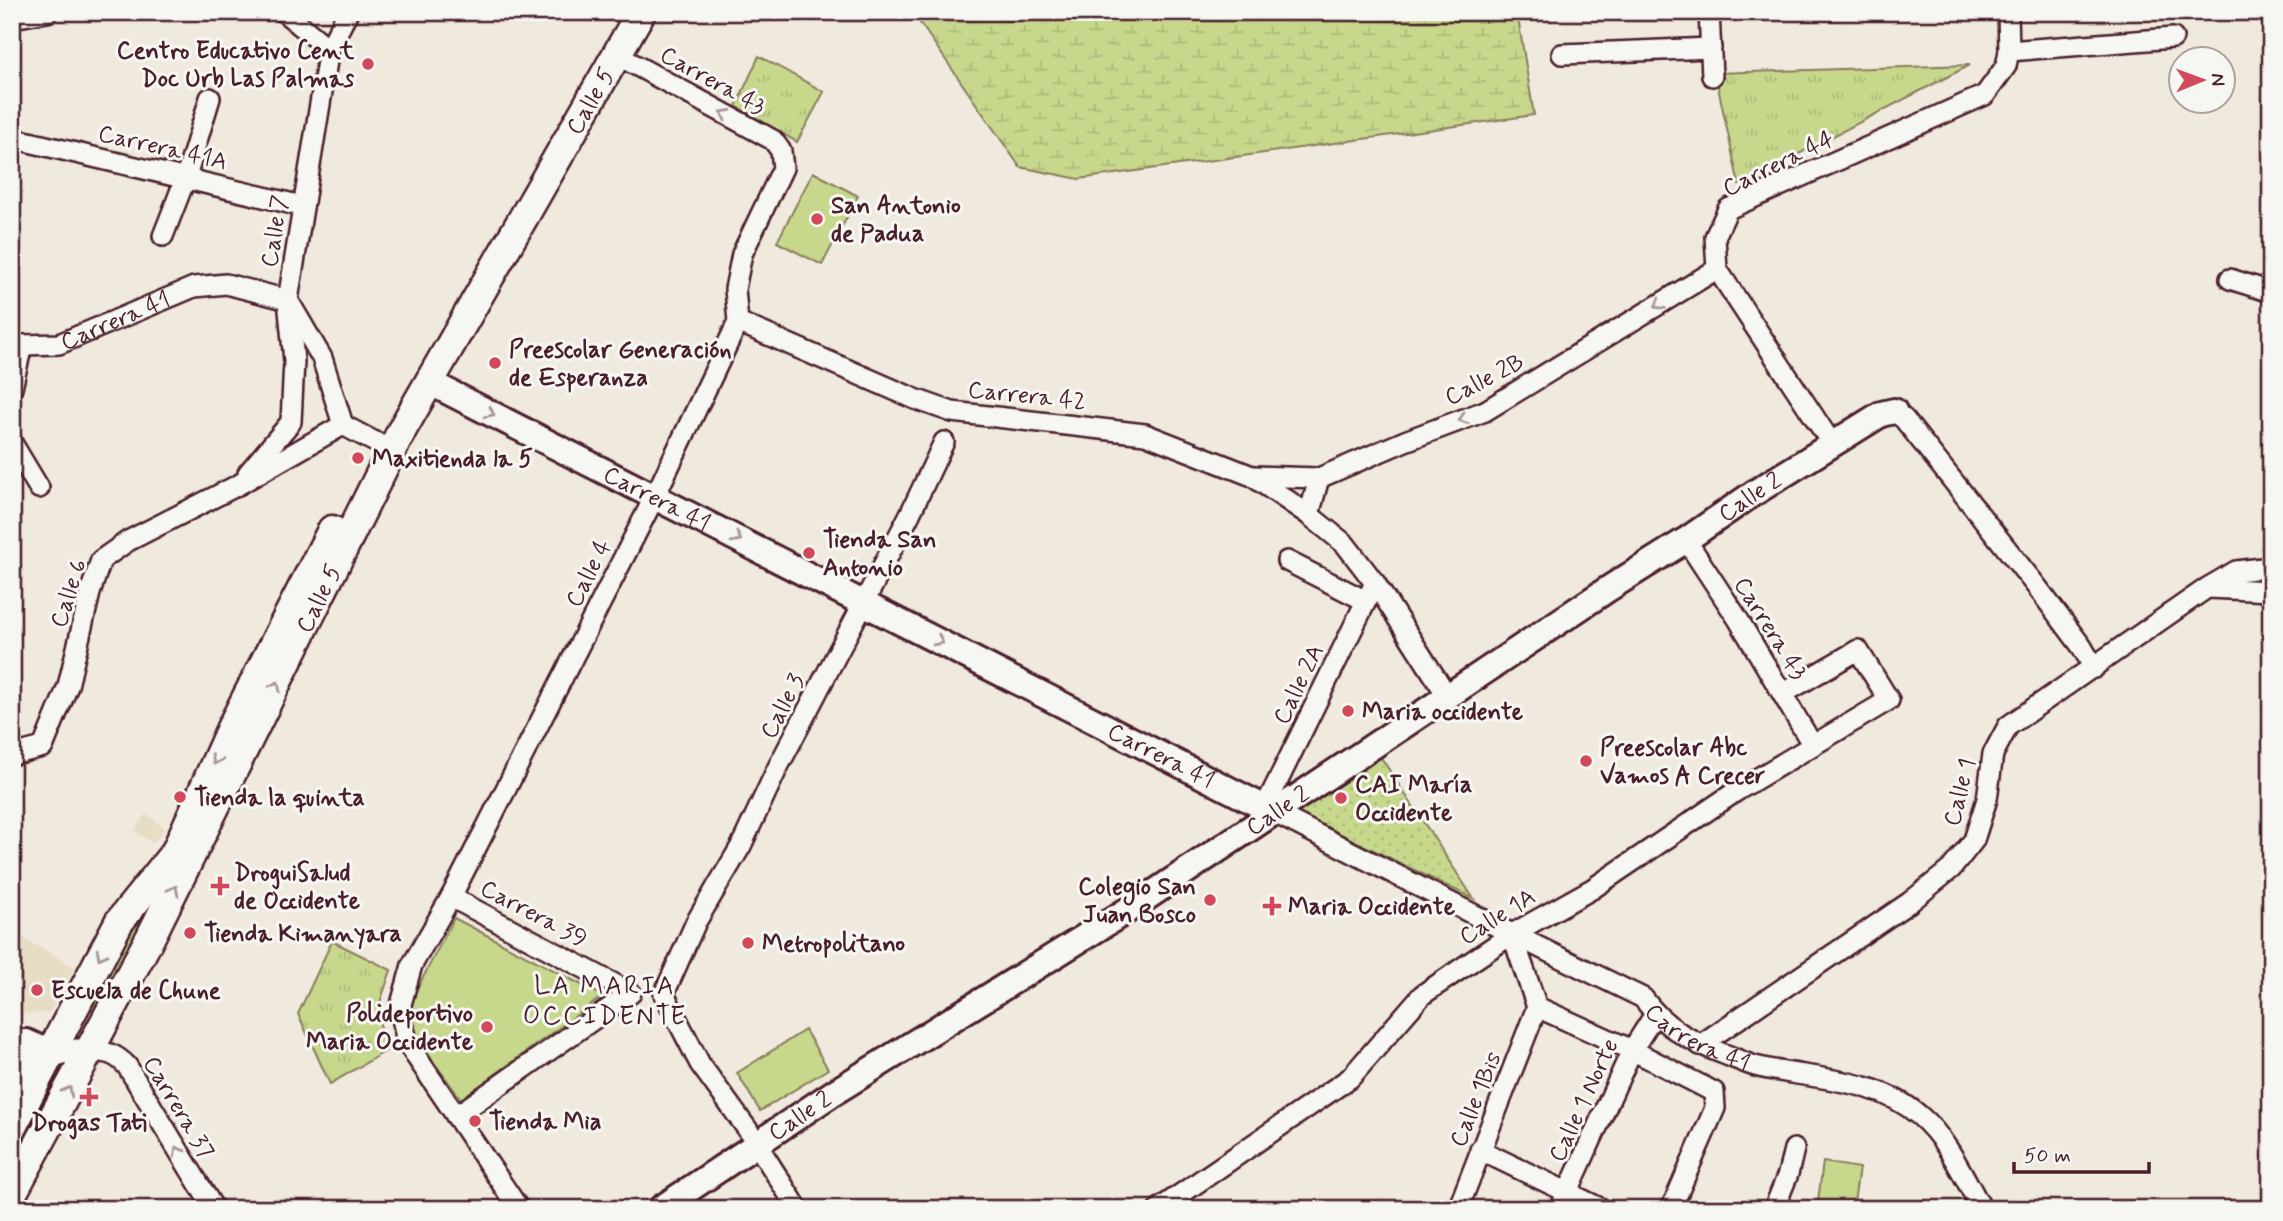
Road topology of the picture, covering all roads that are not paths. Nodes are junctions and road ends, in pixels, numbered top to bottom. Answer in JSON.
{"nodes":[{"id":1,"x":47,"y":12,"type":"edge"},
{"id":2,"x":284,"y":12,"type":"edge"},
{"id":3,"x":348,"y":12,"type":"edge"},
{"id":4,"x":623,"y":12,"type":"edge"},
{"id":5,"x":641,"y":12,"type":"edge"},
{"id":6,"x":1709,"y":12,"type":"edge"},
{"id":7,"x":2008,"y":12,"type":"edge"},
{"id":8,"x":12,"y":18,"type":"edge"},
{"id":9,"x":2173,"y":38,"type":"dead end"},
{"id":10,"x":1711,"y":48,"type":"junction"},
{"id":11,"x":329,"y":49,"type":"junction"},
{"id":12,"x":1562,"y":54,"type":"dead end"},
{"id":13,"x":617,"y":55,"type":"junction"},
{"id":14,"x":2007,"y":58,"type":"junction"},
{"id":15,"x":1712,"y":76,"type":"dead end"},
{"id":16,"x":210,"y":98,"type":"dead end"},
{"id":17,"x":12,"y":138,"type":"edge"},
{"id":18,"x":781,"y":151,"type":"joint"},
{"id":19,"x":186,"y":177,"type":"junction"},
{"id":20,"x":302,"y":206,"type":"junction"},
{"id":21,"x":163,"y":236,"type":"dead end"},
{"id":22,"x":1717,"y":269,"type":"junction"},
{"id":23,"x":2230,"y":279,"type":"dead end"},
{"id":24,"x":2271,"y":292,"type":"edge"},
{"id":25,"x":288,"y":300,"type":"junction"},
{"id":26,"x":738,"y":322,"type":"junction"},
{"id":27,"x":17,"y":339,"type":"edge"},
{"id":28,"x":429,"y":382,"type":"junction"},
{"id":29,"x":12,"y":388,"type":"edge"},
{"id":30,"x":1894,"y":411,"type":"joint"},
{"id":31,"x":291,"y":422,"type":"joint"},
{"id":32,"x":343,"y":425,"type":"junction"},
{"id":33,"x":944,"y":442,"type":"dead end"},
{"id":34,"x":12,"y":443,"type":"edge"},
{"id":35,"x":377,"y":443,"type":"junction"},
{"id":36,"x":1832,"y":444,"type":"junction"},
{"id":37,"x":1252,"y":476,"type":"junction"},
{"id":38,"x":1319,"y":478,"type":"junction"},
{"id":39,"x":238,"y":485,"type":"junction"},
{"id":40,"x":39,"y":488,"type":"dead end"},
{"id":41,"x":655,"y":496,"type":"junction"},
{"id":42,"x":1309,"y":515,"type":"junction"},
{"id":43,"x":1686,"y":540,"type":"junction"},
{"id":44,"x":1287,"y":561,"type":"dead end"},
{"id":45,"x":2271,"y":567,"type":"edge"},
{"id":46,"x":1375,"y":583,"type":"junction"},
{"id":47,"x":2207,"y":588,"type":"junction"},
{"id":48,"x":2271,"y":591,"type":"edge"},
{"id":49,"x":1366,"y":601,"type":"junction"},
{"id":50,"x":864,"y":603,"type":"junction"},
{"id":51,"x":2094,"y":667,"type":"junction"},
{"id":52,"x":1784,"y":693,"type":"junction"},
{"id":53,"x":1448,"y":697,"type":"junction"},
{"id":54,"x":1812,"y":744,"type":"junction"},
{"id":55,"x":12,"y":755,"type":"edge"},
{"id":56,"x":1270,"y":810,"type":"junction"},
{"id":57,"x":452,"y":897,"type":"junction"},
{"id":58,"x":1512,"y":934,"type":"junction"},
{"id":59,"x":1537,"y":1007,"type":"junction"},
{"id":60,"x":1655,"y":1014,"type":"junction"},
{"id":61,"x":12,"y":1042,"type":"edge"},
{"id":62,"x":1700,"y":1045,"type":"junction"},
{"id":63,"x":89,"y":1051,"type":"junction"},
{"id":64,"x":1632,"y":1051,"type":"junction"},
{"id":65,"x":50,"y":1053,"type":"junction"},
{"id":66,"x":12,"y":1068,"type":"edge"},
{"id":67,"x":12,"y":1083,"type":"edge"},
{"id":68,"x":456,"y":1116,"type":"junction"},
{"id":69,"x":15,"y":1122,"type":"edge"},
{"id":70,"x":757,"y":1145,"type":"junction"},
{"id":71,"x":1480,"y":1150,"type":"junction"},
{"id":72,"x":1794,"y":1150,"type":"dead end"},
{"id":73,"x":15,"y":1178,"type":"edge"},
{"id":74,"x":1564,"y":1200,"type":"edge"},
{"id":75,"x":214,"y":1209,"type":"edge"},
{"id":76,"x":519,"y":1209,"type":"edge"},
{"id":77,"x":660,"y":1209,"type":"edge"},
{"id":78,"x":798,"y":1209,"type":"edge"},
{"id":79,"x":1159,"y":1209,"type":"edge"},
{"id":80,"x":1458,"y":1209,"type":"edge"},
{"id":81,"x":1602,"y":1209,"type":"edge"},
{"id":82,"x":1671,"y":1209,"type":"edge"},
{"id":83,"x":1774,"y":1209,"type":"edge"},
{"id":84,"x":1982,"y":1209,"type":"edge"}],
"edges":[{"from":1,"to":8,"type":"street"},
{"from":2,"to":11,"type":"street"},
{"from":3,"to":11,"type":"street","name":"Calle 7"},
{"from":4,"to":35,"type":"main road","name":"Calle 5"},
{"from":5,"to":13,"type":"main road","name":"Calle 5"},
{"from":6,"to":10,"type":"street"},
{"from":7,"to":14,"type":"street"},
{"from":9,"to":14,"type":"street"},
{"from":10,"to":12,"type":"street"},
{"from":10,"to":15,"type":"street"},
{"from":11,"to":20,"type":"street","name":"Calle 7"},
{"from":18,"to":13,"type":"street","name":"Carrera 43","one_way":true},
{"from":13,"to":28,"type":"main road","name":"Calle 5"},
{"from":14,"to":22,"type":"street","name":"Carrera 44"},
{"from":16,"to":19,"type":"street"},
{"from":17,"to":19,"type":"street","name":"Carrera 41A"},
{"from":18,"to":26,"type":"street","name":"Calle 4"},
{"from":19,"to":20,"type":"street","name":"Carrera 41A"},
{"from":19,"to":21,"type":"street"},
{"from":20,"to":25,"type":"street","name":"Calle 7"},
{"from":22,"to":36,"type":"street"},
{"from":22,"to":38,"type":"street","name":"Calle 2B","one_way":true},
{"from":23,"to":24,"type":"street"},
{"from":25,"to":27,"type":"street","name":"Carrera 41"},
{"from":25,"to":31,"type":"street","name":"Calle 7"},
{"from":25,"to":32,"type":"street"},
{"from":26,"to":37,"type":"street","name":"Carrera 42"},
{"from":26,"to":41,"type":"street","name":"Calle 4"},
{"from":27,"to":29,"type":"street"},
{"from":28,"to":41,"type":"street","name":"Carrera 41","one_way":true},
{"from":63,"to":28,"type":"main road","name":"Calle 5","one_way":true},
{"from":30,"to":36,"type":"street","name":"Calle 2"},
{"from":30,"to":51,"type":"street"},
{"from":31,"to":39,"type":"street","name":"Calle 6"},
{"from":32,"to":35,"type":"street"},
{"from":32,"to":39,"type":"street","name":"Calle 6"},
{"from":33,"to":50,"type":"street","name":"Calle 3"},
{"from":34,"to":40,"type":"street"},
{"from":35,"to":65,"type":"main road","name":"Calle 5","one_way":true},
{"from":36,"to":43,"type":"street","name":"Calle 2"},
{"from":37,"to":38,"type":"street","name":"Calle 2B"},
{"from":37,"to":42,"type":"street","name":"Carrera 42"},
{"from":38,"to":42,"type":"street"},
{"from":39,"to":55,"type":"street","name":"Calle 6"},
{"from":41,"to":50,"type":"street","name":"Carrera 41","one_way":true},
{"from":41,"to":57,"type":"street","name":"Calle 4"},
{"from":42,"to":46,"type":"street","name":"Carrera 42"},
{"from":43,"to":52,"type":"street","name":"Carrera 43"},
{"from":43,"to":53,"type":"street","name":"Calle 2"},
{"from":44,"to":49,"type":"street"},
{"from":45,"to":47,"type":"street","name":"Calle 1"},
{"from":46,"to":49,"type":"street","name":"Calle 2A"},
{"from":46,"to":53,"type":"street","name":"Carrera 42"},
{"from":47,"to":48,"type":"street"},
{"from":47,"to":51,"type":"street","name":"Calle 1"},
{"from":49,"to":56,"type":"street","name":"Calle 2A"},
{"from":50,"to":56,"type":"street","name":"Carrera 41","one_way":true},
{"from":50,"to":70,"type":"street","name":"Calle 3"},
{"from":51,"to":62,"type":"street","name":"Calle 1"},
{"from":52,"to":54,"type":"street","name":"Carrera 43"},
{"from":52,"to":54,"type":"street","name":"Calle 1A"},
{"from":53,"to":56,"type":"street","name":"Calle 2"},
{"from":54,"to":58,"type":"street","name":"Calle 1A"},
{"from":56,"to":58,"type":"street","name":"Carrera 41"},
{"from":56,"to":70,"type":"street","name":"Calle 2"},
{"from":57,"to":68,"type":"street","name":"Calle 4"},
{"from":57,"to":68,"type":"street","name":"Carrera 39"},
{"from":58,"to":59,"type":"street"},
{"from":58,"to":60,"type":"street","name":"Carrera 41"},
{"from":58,"to":79,"type":"street","name":"Calle 1A"},
{"from":59,"to":64,"type":"street"},
{"from":59,"to":71,"type":"street","name":"Calle 1Bis"},
{"from":60,"to":62,"type":"street","name":"Carrera 41"},
{"from":60,"to":64,"type":"street","name":"Calle 1 Norte"},
{"from":61,"to":65,"type":"street"},
{"from":62,"to":84,"type":"street","name":"Carrera 41"},
{"from":63,"to":65,"type":"street"},
{"from":73,"to":63,"type":"main road","name":"Calle 5","one_way":true},
{"from":75,"to":63,"type":"street","name":"Carrera 37","one_way":true},
{"from":64,"to":74,"type":"street","name":"Calle 1 Norte"},
{"from":64,"to":82,"type":"street"},
{"from":65,"to":66,"type":"street"},
{"from":65,"to":69,"type":"main road","name":"Calle 5"},
{"from":67,"to":69,"type":"main road"},
{"from":68,"to":76,"type":"street"},
{"from":70,"to":77,"type":"street","name":"Calle 2"},
{"from":70,"to":78,"type":"street"},
{"from":71,"to":74,"type":"street"},
{"from":71,"to":80,"type":"street","name":"Calle 1Bis"},
{"from":72,"to":83,"type":"street"},
{"from":74,"to":81,"type":"street"}]}
